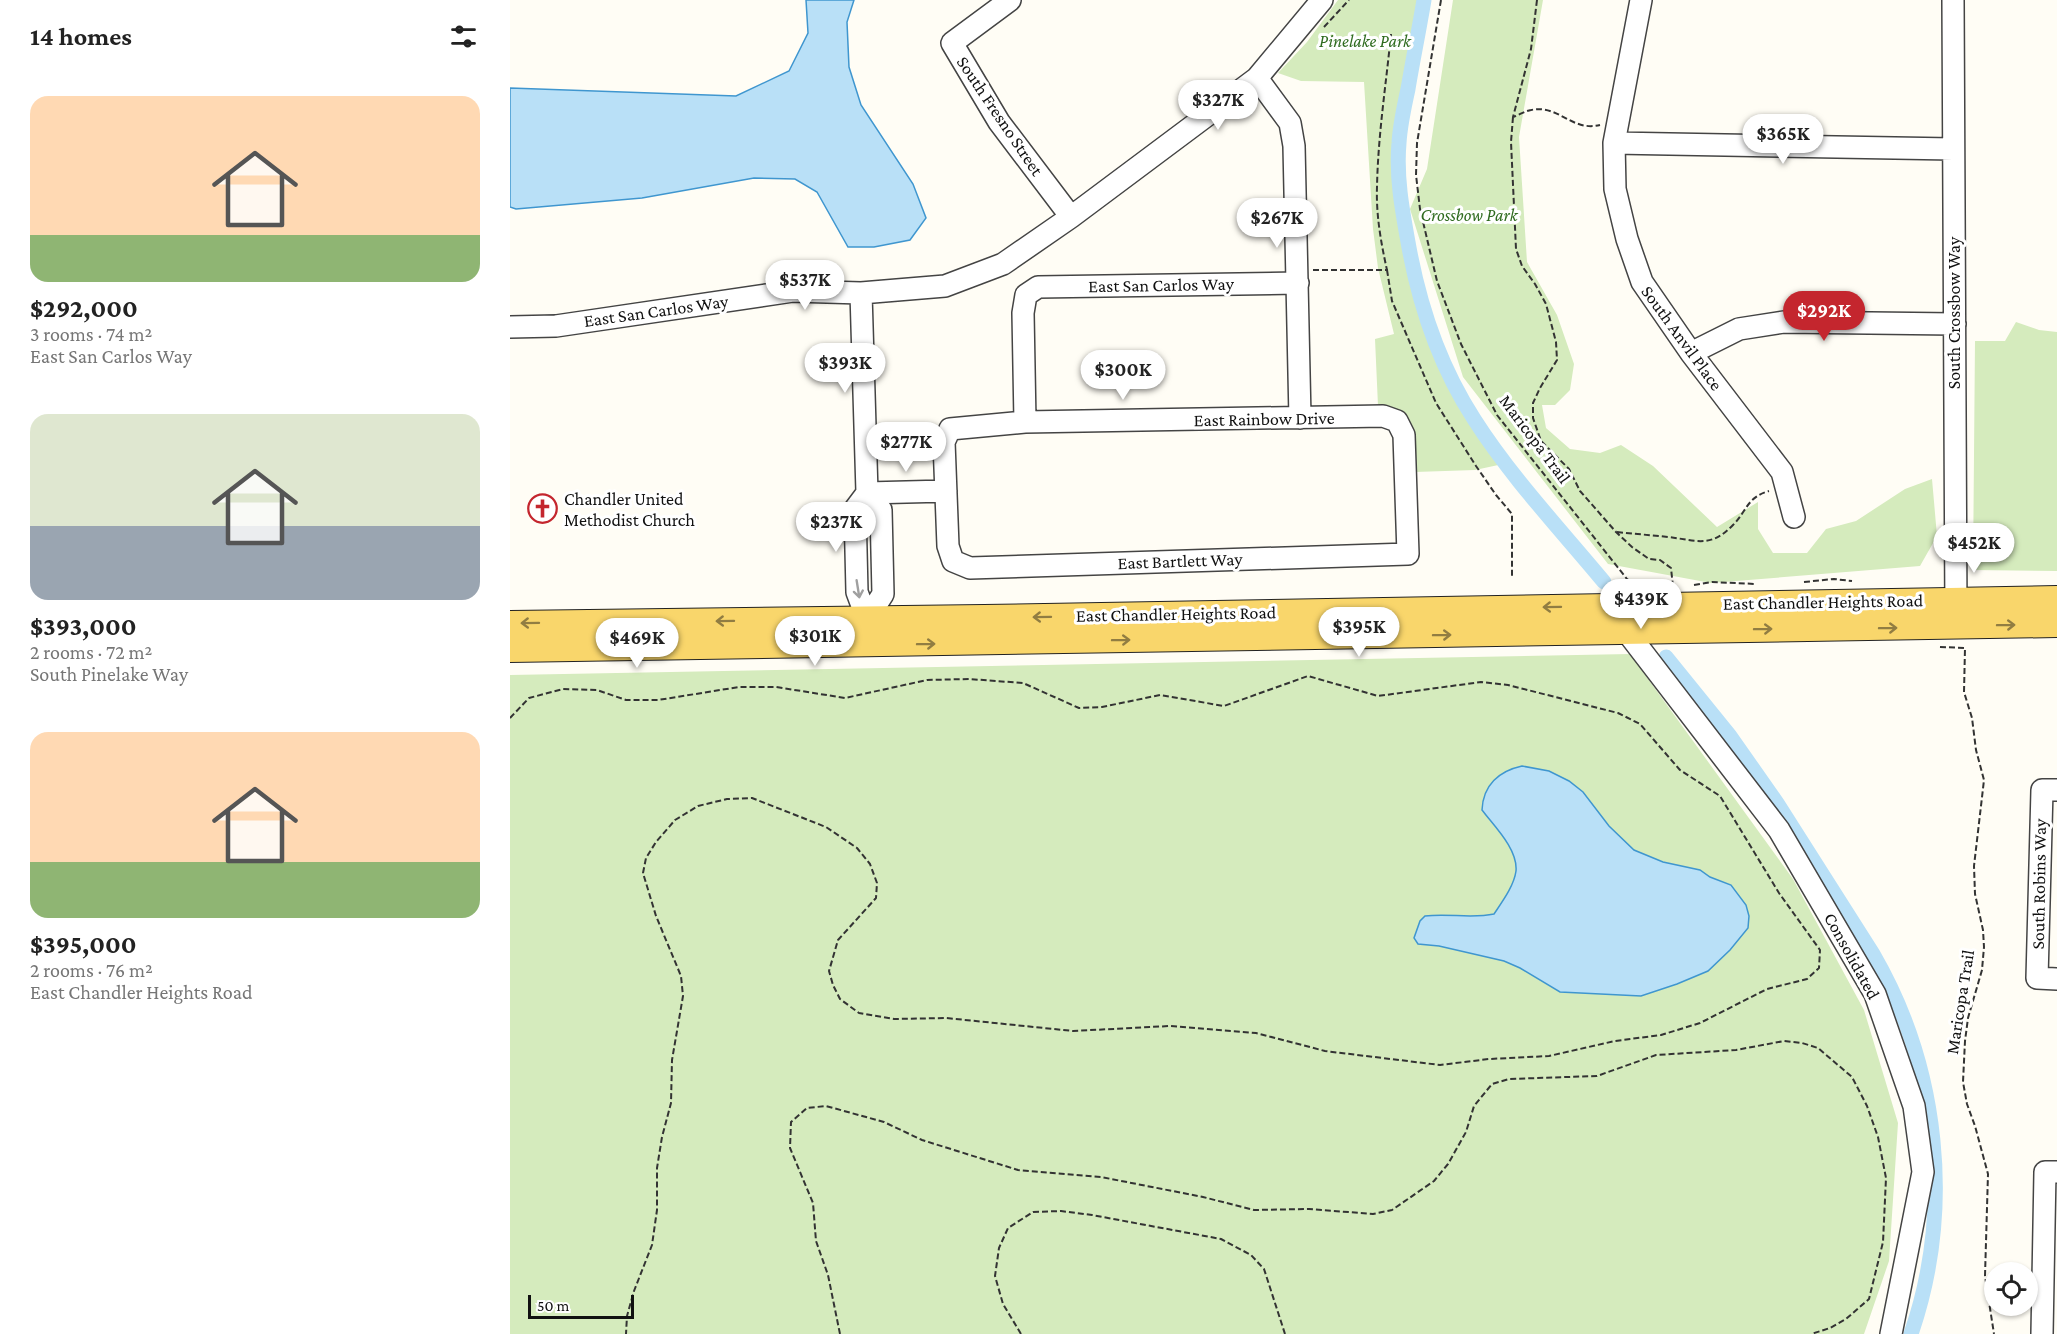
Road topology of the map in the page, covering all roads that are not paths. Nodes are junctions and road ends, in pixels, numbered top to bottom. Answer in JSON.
{"nodes":[{"id":1,"x":1010,"y":0,"type":"edge"},
{"id":2,"x":1322,"y":0,"type":"edge"},
{"id":3,"x":1641,"y":0,"type":"edge"},
{"id":4,"x":1953,"y":0,"type":"edge"},
{"id":5,"x":1257,"y":78,"type":"junction"},
{"id":6,"x":1614,"y":143,"type":"junction"},
{"id":7,"x":1953,"y":149,"type":"junction"},
{"id":8,"x":1071,"y":217,"type":"junction"},
{"id":9,"x":1298,"y":276,"type":"junction"},
{"id":10,"x":861,"y":293,"type":"junction"},
{"id":11,"x":1954,"y":324,"type":"junction"},
{"id":12,"x":510,"y":327,"type":"edge"},
{"id":13,"x":1691,"y":353,"type":"junction"},
{"id":14,"x":1300,"y":418,"type":"junction"},
{"id":15,"x":1024,"y":422,"type":"junction"},
{"id":16,"x":946,"y":491,"type":"junction"},
{"id":17,"x":867,"y":493,"type":"junction"},
{"id":18,"x":1794,"y":517,"type":"dead end"},
{"id":19,"x":1408,"y":554,"type":"joint"},
{"id":20,"x":1645,"y":596,"type":"junction"},
{"id":21,"x":2057,"y":598,"type":"edge"},
{"id":22,"x":1955,"y":600,"type":"junction"},
{"id":23,"x":1719,"y":604,"type":"junction"},
{"id":24,"x":1606,"y":606,"type":"junction"},
{"id":25,"x":867,"y":619,"type":"junction"},
{"id":26,"x":510,"y":624,"type":"edge"},
{"id":27,"x":2057,"y":624,"type":"edge"},
{"id":28,"x":1956,"y":626,"type":"junction"},
{"id":29,"x":1720,"y":630,"type":"junction"},
{"id":30,"x":1668,"y":631,"type":"junction"},
{"id":31,"x":1628,"y":632,"type":"junction"},
{"id":32,"x":868,"y":645,"type":"junction"},
{"id":33,"x":510,"y":649,"type":"edge"},
{"id":34,"x":2049,"y":790,"type":"edge"},
{"id":35,"x":2047,"y":978,"type":"edge"},
{"id":36,"x":2051,"y":1172,"type":"edge"},
{"id":37,"x":1891,"y":1334,"type":"edge"},
{"id":38,"x":2042,"y":1334,"type":"edge"}],
"edges":[{"from":1,"to":8,"type":"street","name":"South Fresno Street"},
{"from":2,"to":5,"type":"street","name":"East San Carlos Way"},
{"from":3,"to":6,"type":"street","name":"South Anvil Place"},
{"from":4,"to":7,"type":"street","name":"South Crossbow Way"},
{"from":5,"to":8,"type":"street","name":"East San Carlos Way"},
{"from":5,"to":9,"type":"street"},
{"from":6,"to":7,"type":"street"},
{"from":6,"to":13,"type":"street","name":"South Anvil Place"},
{"from":7,"to":11,"type":"street","name":"South Crossbow Way"},
{"from":8,"to":10,"type":"street","name":"East San Carlos Way"},
{"from":9,"to":14,"type":"street"},
{"from":9,"to":15,"type":"street","name":"East San Carlos Way"},
{"from":10,"to":12,"type":"street","name":"East San Carlos Way"},
{"from":10,"to":17,"type":"street"},
{"from":11,"to":13,"type":"street"},
{"from":11,"to":22,"type":"street","name":"South Crossbow Way"},
{"from":13,"to":18,"type":"street","name":"South Anvil Place"},
{"from":14,"to":15,"type":"street","name":"East Rainbow Drive"},
{"from":14,"to":19,"type":"street","name":"East Rainbow Drive"},
{"from":15,"to":16,"type":"street","name":"East Rainbow Drive"},
{"from":16,"to":17,"type":"street"},
{"from":16,"to":19,"type":"street","name":"East Bartlett Way"},
{"from":17,"to":25,"type":"street"},
{"from":20,"to":23,"type":"main road","name":"East Chandler Heights Road"},
{"from":20,"to":24,"type":"main road","name":"East Chandler Heights Road"},
{"from":20,"to":30,"type":"main road"},
{"from":21,"to":22,"type":"main road","name":"East Chandler Heights Road"},
{"from":22,"to":23,"type":"main road","name":"East Chandler Heights Road"},
{"from":22,"to":28,"type":"street","name":"South Crossbow Way"},
{"from":23,"to":29,"type":"main road"},
{"from":24,"to":25,"type":"main road","name":"East Chandler Heights Road","one_way":true},
{"from":24,"to":31,"type":"main road"},
{"from":25,"to":26,"type":"main road","name":"East Chandler Heights Road","one_way":true},
{"from":25,"to":32,"type":"street"},
{"from":28,"to":27,"type":"main road","name":"East Chandler Heights Road","one_way":true},
{"from":29,"to":28,"type":"main road","name":"East Chandler Heights Road","one_way":true},
{"from":29,"to":30,"type":"main road","name":"East Chandler Heights Road"},
{"from":30,"to":31,"type":"main road","name":"East Chandler Heights Road"},
{"from":32,"to":31,"type":"main road","name":"East Chandler Heights Road","one_way":true},
{"from":31,"to":37,"type":"street","name":"Consolidated"},
{"from":32,"to":33,"type":"main road","name":"East Chandler Heights Road"},
{"from":34,"to":35,"type":"street","name":"South Robins Way"},
{"from":36,"to":38,"type":"street"}]}
